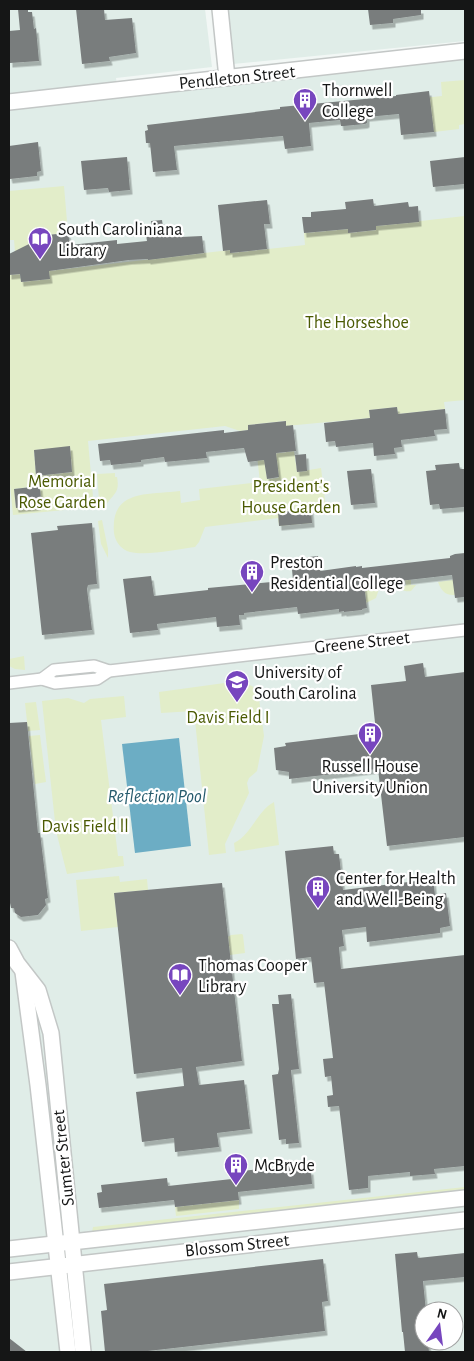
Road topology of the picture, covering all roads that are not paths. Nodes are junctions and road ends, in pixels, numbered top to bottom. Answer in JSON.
{"nodes":[{"id":1,"x":220,"y":9,"type":"edge"},
{"id":2,"x":465,"y":52,"type":"edge"},
{"id":3,"x":227,"y":78,"type":"junction"},
{"id":4,"x":9,"y":102,"type":"edge"},
{"id":5,"x":465,"y":630,"type":"edge"},
{"id":6,"x":9,"y":683,"type":"edge"},
{"id":7,"x":9,"y":948,"type":"edge"},
{"id":8,"x":23,"y":972,"type":"junction"},
{"id":9,"x":465,"y":1198,"type":"edge"},
{"id":10,"x":465,"y":1220,"type":"edge"},
{"id":11,"x":73,"y":1241,"type":"junction"},
{"id":12,"x":55,"y":1244,"type":"junction"},
{"id":13,"x":9,"y":1249,"type":"edge"},
{"id":14,"x":74,"y":1264,"type":"junction"},
{"id":15,"x":58,"y":1266,"type":"junction"},
{"id":16,"x":9,"y":1272,"type":"edge"},
{"id":17,"x":68,"y":1352,"type":"edge"},
{"id":18,"x":83,"y":1352,"type":"edge"}],
"edges":[{"from":1,"to":3,"type":"street"},
{"from":2,"to":3,"type":"street","name":"Pendleton Street"},
{"from":3,"to":4,"type":"street","name":"Pendleton Street"},
{"from":5,"to":6,"type":"street","name":"Greene Street"},
{"from":7,"to":8,"type":"street","name":"Sumter Street"},
{"from":8,"to":11,"type":"street","name":"Sumter Street"},
{"from":8,"to":12,"type":"street","name":"Sumter Street"},
{"from":9,"to":11,"type":"street","name":"Blossom Street"},
{"from":10,"to":14,"type":"street","name":"Blossom Street"},
{"from":11,"to":12,"type":"street","name":"Blossom Street"},
{"from":11,"to":14,"type":"street","name":"Sumter Street"},
{"from":12,"to":13,"type":"street","name":"Blossom Street"},
{"from":12,"to":15,"type":"street","name":"Sumter Street"},
{"from":14,"to":15,"type":"street","name":"Blossom Street"},
{"from":14,"to":18,"type":"street","name":"Sumter Street"},
{"from":15,"to":16,"type":"street","name":"Blossom Street"},
{"from":15,"to":17,"type":"street","name":"Sumter Street"}]}
